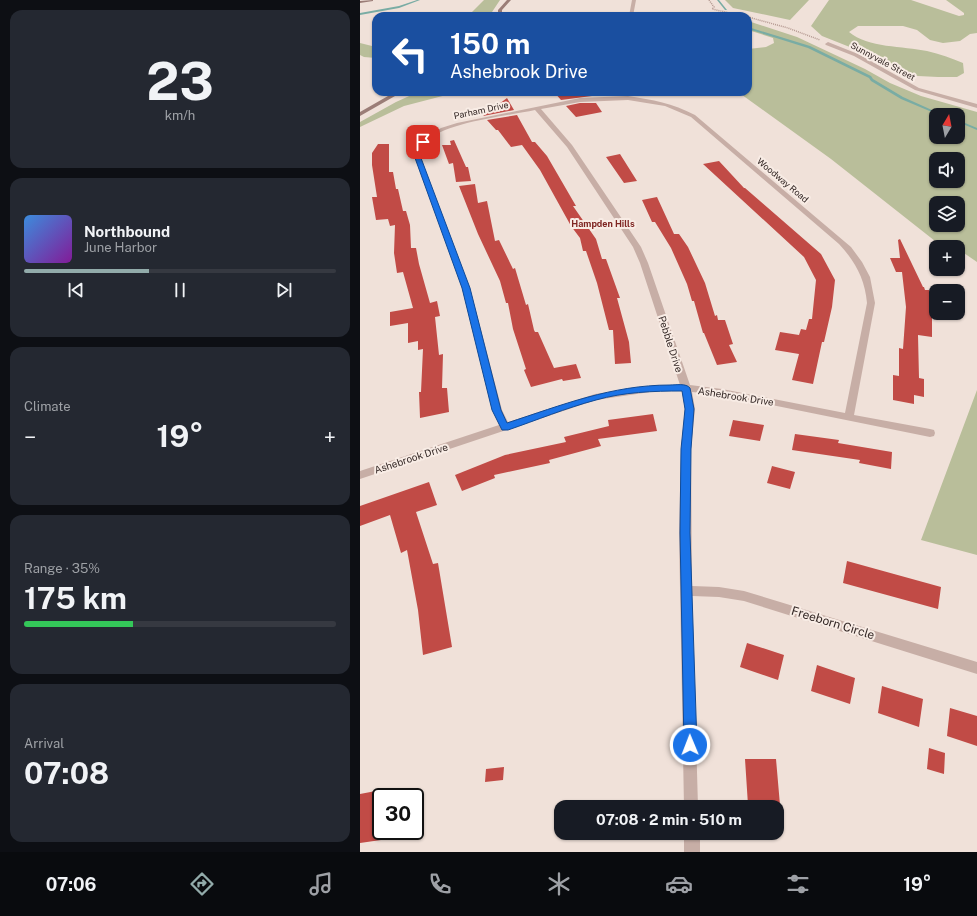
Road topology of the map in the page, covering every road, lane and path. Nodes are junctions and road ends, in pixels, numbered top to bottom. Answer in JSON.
{"nodes":[{"id":1,"x":371,"y":0,"type":"edge"},
{"id":2,"x":509,"y":0,"type":"edge"},
{"id":3,"x":634,"y":0,"type":"edge"},
{"id":4,"x":709,"y":0,"type":"edge"},
{"id":5,"x":360,"y":2,"type":"edge"},
{"id":6,"x":500,"y":12,"type":"edge"},
{"id":7,"x":632,"y":12,"type":"edge"},
{"id":8,"x":728,"y":12,"type":"edge"},
{"id":9,"x":752,"y":18,"type":"edge"},
{"id":10,"x":828,"y":44,"type":"joint"},
{"id":11,"x":392,"y":96,"type":"edge"},
{"id":12,"x":977,"y":106,"type":"edge"},
{"id":13,"x":536,"y":108,"type":"junction"},
{"id":14,"x":360,"y":114,"type":"edge"},
{"id":15,"x":686,"y":388,"type":"junction"},
{"id":16,"x":849,"y":417,"type":"junction"},
{"id":17,"x":505,"y":427,"type":"junction"},
{"id":18,"x":930,"y":433,"type":"dead end"},
{"id":19,"x":360,"y":475,"type":"edge"},
{"id":20,"x":687,"y":591,"type":"junction"},
{"id":21,"x":977,"y":668,"type":"edge"},
{"id":22,"x":691,"y":800,"type":"edge"},
{"id":23,"x":692,"y":840,"type":"edge"},
{"id":24,"x":692,"y":852,"type":"edge"}],
"edges":[{"from":1,"to":5,"type":"street"},
{"from":2,"to":6,"type":"street"},
{"from":3,"to":7,"type":"street"},
{"from":4,"to":8,"type":"path"},
{"from":9,"to":10,"type":"path"},
{"from":10,"to":12,"type":"street","name":"Sunnyvale Street"},
{"from":11,"to":14,"type":"street"},
{"from":13,"to":15,"type":"street","name":"Pebble Drive"},
{"from":13,"to":16,"type":"street","name":"Woodway Road"},
{"from":13,"to":17,"type":"street","name":"Parham Drive"},
{"from":15,"to":16,"type":"street","name":"Ashebrook Drive"},
{"from":15,"to":17,"type":"street","name":"Ashebrook Drive"},
{"from":15,"to":20,"type":"street","name":"Pebble Drive"},
{"from":16,"to":18,"type":"street","name":"Ashebrook Drive"},
{"from":17,"to":19,"type":"street","name":"Ashebrook Drive"},
{"from":20,"to":21,"type":"street","name":"Freeborn Circle"},
{"from":20,"to":22,"type":"street","name":"Pebble Drive"},
{"from":23,"to":24,"type":"street"}]}
